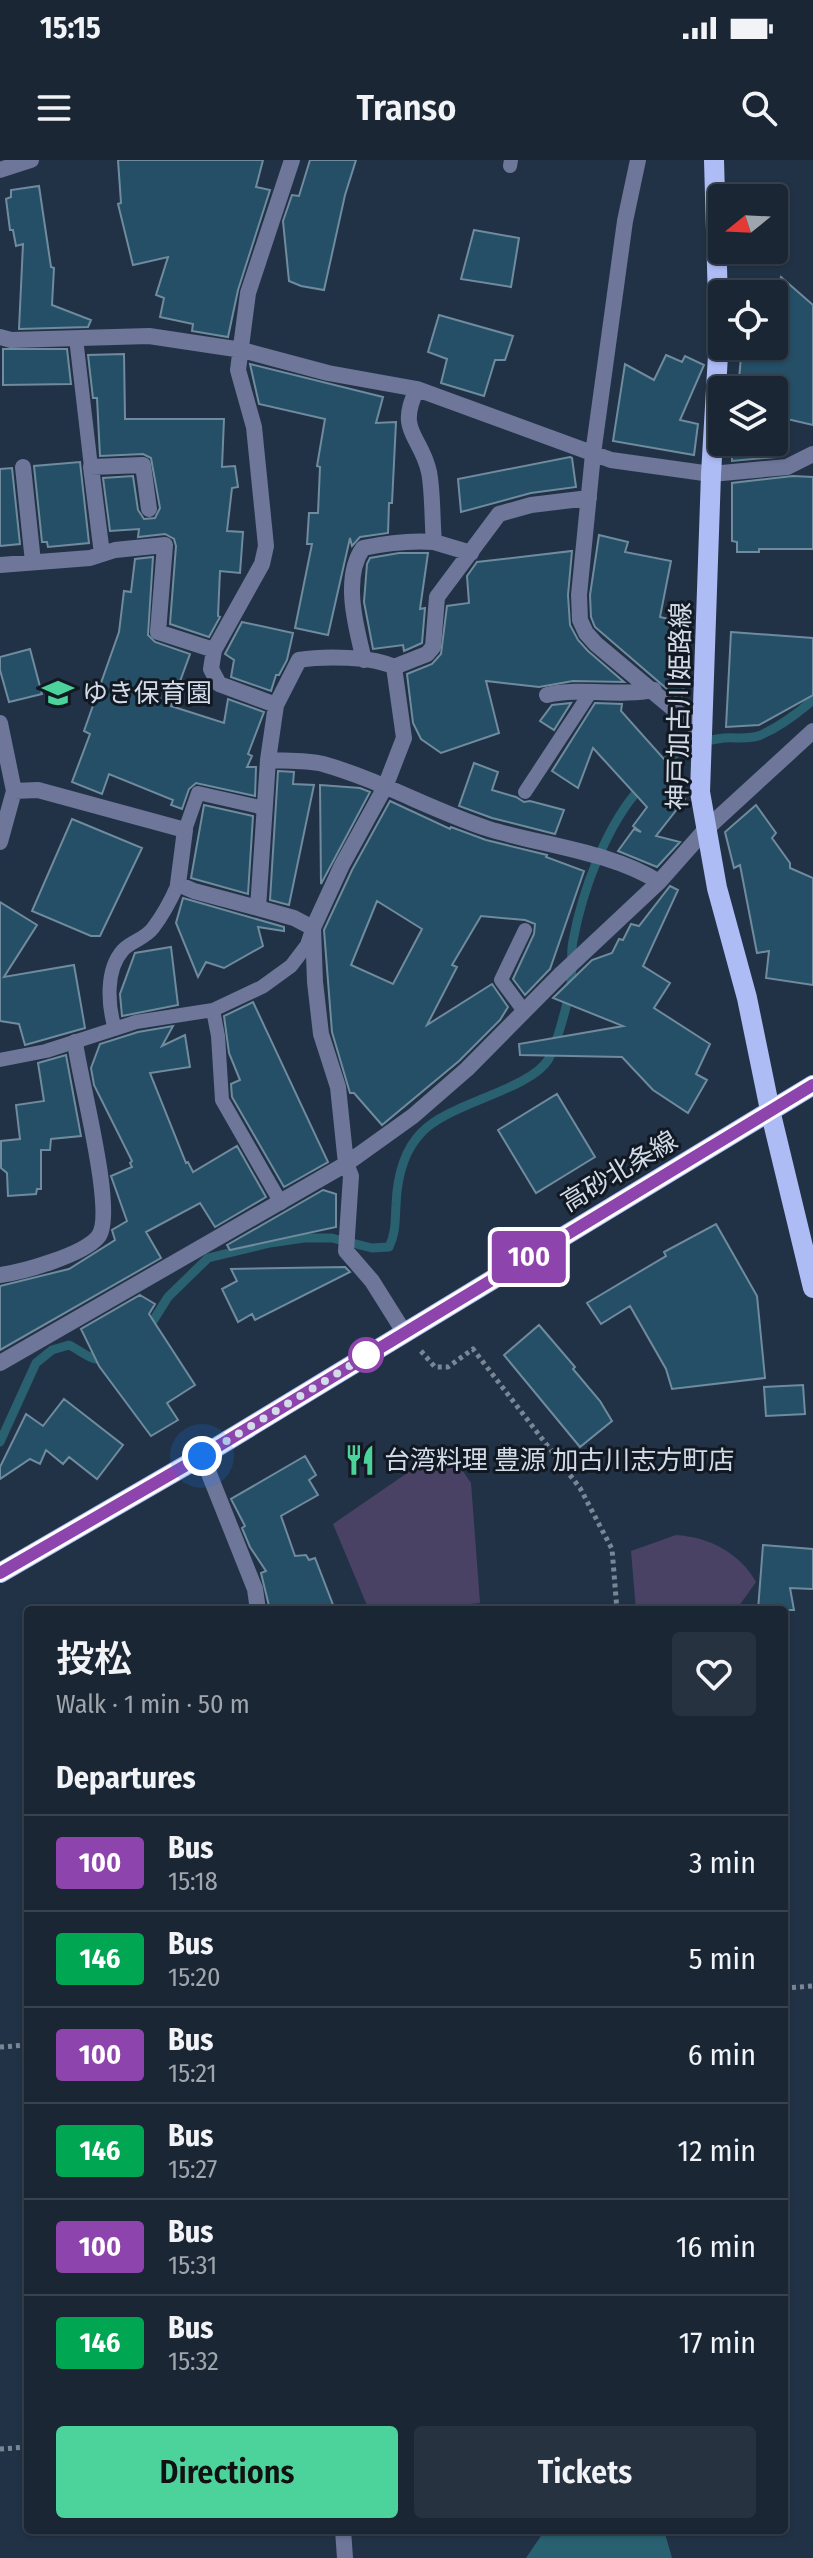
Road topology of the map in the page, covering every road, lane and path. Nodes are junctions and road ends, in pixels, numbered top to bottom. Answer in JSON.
{"nodes":[{"id":1,"x":31,"y":160,"type":"edge"},
{"id":2,"x":292,"y":160,"type":"edge"},
{"id":3,"x":638,"y":160,"type":"edge"},
{"id":4,"x":714,"y":160,"type":"edge"},
{"id":5,"x":0,"y":170,"type":"edge"},
{"id":6,"x":0,"y":337,"type":"edge"},
{"id":7,"x":76,"y":338,"type":"junction"},
{"id":8,"x":242,"y":350,"type":"junction"},
{"id":9,"x":417,"y":389,"type":"junction"},
{"id":10,"x":593,"y":454,"type":"junction"},
{"id":11,"x":813,"y":454,"type":"edge"},
{"id":12,"x":23,"y":467,"type":"dead end"},
{"id":13,"x":91,"y":467,"type":"junction"},
{"id":14,"x":711,"y":474,"type":"junction"},
{"id":15,"x":589,"y":498,"type":"junction"},
{"id":16,"x":149,"y":509,"type":"dead end"},
{"id":17,"x":434,"y":542,"type":"junction"},
{"id":18,"x":471,"y":553,"type":"junction"},
{"id":19,"x":102,"y":554,"type":"junction"},
{"id":20,"x":33,"y":562,"type":"junction"},
{"id":21,"x":0,"y":565,"type":"edge"},
{"id":22,"x":214,"y":650,"type":"junction"},
{"id":23,"x":364,"y":660,"type":"junction"},
{"id":24,"x":394,"y":667,"type":"junction"},
{"id":25,"x":654,"y":690,"type":"junction"},
{"id":26,"x":590,"y":693,"type":"junction"},
{"id":27,"x":547,"y":695,"type":"dead end"},
{"id":28,"x":276,"y":705,"type":"junction"},
{"id":29,"x":0,"y":723,"type":"edge"},
{"id":30,"x":813,"y":731,"type":"edge"},
{"id":31,"x":701,"y":740,"type":"junction"},
{"id":32,"x":268,"y":760,"type":"junction"},
{"id":33,"x":385,"y":787,"type":"junction"},
{"id":34,"x":14,"y":791,"type":"junction"},
{"id":35,"x":525,"y":792,"type":"dead end"},
{"id":36,"x":264,"y":808,"type":"junction"},
{"id":37,"x":185,"y":830,"type":"junction"},
{"id":38,"x":705,"y":830,"type":"junction"},
{"id":39,"x":0,"y":842,"type":"edge"},
{"id":40,"x":659,"y":882,"type":"junction"},
{"id":41,"x":178,"y":884,"type":"junction"},
{"id":42,"x":258,"y":908,"type":"junction"},
{"id":43,"x":313,"y":928,"type":"junction"},
{"id":44,"x":525,"y":930,"type":"dead end"},
{"id":45,"x":213,"y":1010,"type":"junction"},
{"id":46,"x":524,"y":1011,"type":"junction"},
{"id":47,"x":115,"y":1029,"type":"junction"},
{"id":48,"x":75,"y":1042,"type":"junction"},
{"id":49,"x":0,"y":1060,"type":"edge"},
{"id":50,"x":813,"y":1085,"type":"edge"},
{"id":51,"x":770,"y":1110,"type":"junction"},
{"id":52,"x":346,"y":1164,"type":"junction"},
{"id":53,"x":281,"y":1203,"type":"junction"},
{"id":54,"x":0,"y":1275,"type":"edge"},
{"id":55,"x":813,"y":1288,"type":"edge"},
{"id":56,"x":404,"y":1332,"type":"junction"},
{"id":57,"x":0,"y":1363,"type":"edge"},
{"id":58,"x":202,"y":1456,"type":"junction"},
{"id":59,"x":0,"y":1573,"type":"edge"},
{"id":60,"x":257,"y":1606,"type":"edge"},
{"id":61,"x":617,"y":1606,"type":"edge"},
{"id":62,"x":813,"y":1986,"type":"edge"},
{"id":63,"x":788,"y":1988,"type":"edge"},
{"id":64,"x":24,"y":2045,"type":"edge"},
{"id":65,"x":0,"y":2047,"type":"edge"},
{"id":66,"x":24,"y":2447,"type":"edge"},
{"id":67,"x":0,"y":2449,"type":"edge"},
{"id":68,"x":343,"y":2534,"type":"edge"},
{"id":69,"x":345,"y":2558,"type":"edge"}],
"edges":[{"from":1,"to":5,"type":"street"},
{"from":2,"to":8,"type":"street"},
{"from":3,"to":10,"type":"street"},
{"from":4,"to":14,"type":"main road","name":"神戸加古川姫路線"},
{"from":6,"to":7,"type":"street"},
{"from":7,"to":8,"type":"street"},
{"from":7,"to":13,"type":"lane"},
{"from":8,"to":9,"type":"street"},
{"from":8,"to":22,"type":"street"},
{"from":9,"to":10,"type":"street"},
{"from":9,"to":17,"type":"street"},
{"from":10,"to":14,"type":"street"},
{"from":10,"to":15,"type":"street"},
{"from":11,"to":14,"type":"street"},
{"from":12,"to":20,"type":"street"},
{"from":13,"to":16,"type":"street"},
{"from":13,"to":19,"type":"street"},
{"from":14,"to":31,"type":"main road","name":"神戸加古川姫路線"},
{"from":15,"to":18,"type":"street"},
{"from":15,"to":25,"type":"street"},
{"from":17,"to":18,"type":"street"},
{"from":17,"to":23,"type":"street"},
{"from":18,"to":24,"type":"street"},
{"from":19,"to":20,"type":"street"},
{"from":19,"to":22,"type":"street"},
{"from":20,"to":21,"type":"street"},
{"from":22,"to":28,"type":"street"},
{"from":23,"to":24,"type":"street"},
{"from":23,"to":28,"type":"street"},
{"from":24,"to":33,"type":"street"},
{"from":25,"to":26,"type":"street"},
{"from":25,"to":31,"type":"street"},
{"from":26,"to":27,"type":"street"},
{"from":26,"to":35,"type":"lane"},
{"from":28,"to":32,"type":"street"},
{"from":29,"to":34,"type":"street"},
{"from":30,"to":38,"type":"street"},
{"from":31,"to":38,"type":"main road","name":"神戸加古川姫路線"},
{"from":32,"to":33,"type":"street"},
{"from":32,"to":36,"type":"street"},
{"from":33,"to":40,"type":"street"},
{"from":33,"to":43,"type":"street"},
{"from":34,"to":37,"type":"street"},
{"from":34,"to":39,"type":"street"},
{"from":36,"to":37,"type":"lane"},
{"from":36,"to":42,"type":"street"},
{"from":37,"to":41,"type":"street"},
{"from":38,"to":40,"type":"street"},
{"from":38,"to":51,"type":"main road","name":"神戸加古川姫路線"},
{"from":40,"to":46,"type":"street"},
{"from":41,"to":42,"type":"street"},
{"from":41,"to":47,"type":"lane"},
{"from":42,"to":43,"type":"street"},
{"from":43,"to":45,"type":"lane"},
{"from":43,"to":52,"type":"street"},
{"from":44,"to":46,"type":"lane"},
{"from":45,"to":47,"type":"lane"},
{"from":45,"to":53,"type":"lane"},
{"from":46,"to":52,"type":"street"},
{"from":47,"to":48,"type":"lane"},
{"from":48,"to":49,"type":"lane"},
{"from":48,"to":54,"type":"street"},
{"from":50,"to":51,"type":"main road","name":"高砂北条線"},
{"from":51,"to":55,"type":"main road","name":"神戸加古川姫路線"},
{"from":51,"to":56,"type":"main road","name":"高砂北条線"},
{"from":52,"to":53,"type":"street"},
{"from":52,"to":56,"type":"street"},
{"from":53,"to":57,"type":"street"},
{"from":56,"to":58,"type":"main road","name":"高砂北条線"},
{"from":56,"to":61,"type":"path"},
{"from":58,"to":59,"type":"main road","name":"高砂北条線"},
{"from":58,"to":60,"type":"street"},
{"from":62,"to":63,"type":"path"},
{"from":64,"to":65,"type":"path"},
{"from":66,"to":67,"type":"path"},
{"from":68,"to":69,"type":"street"}]}
